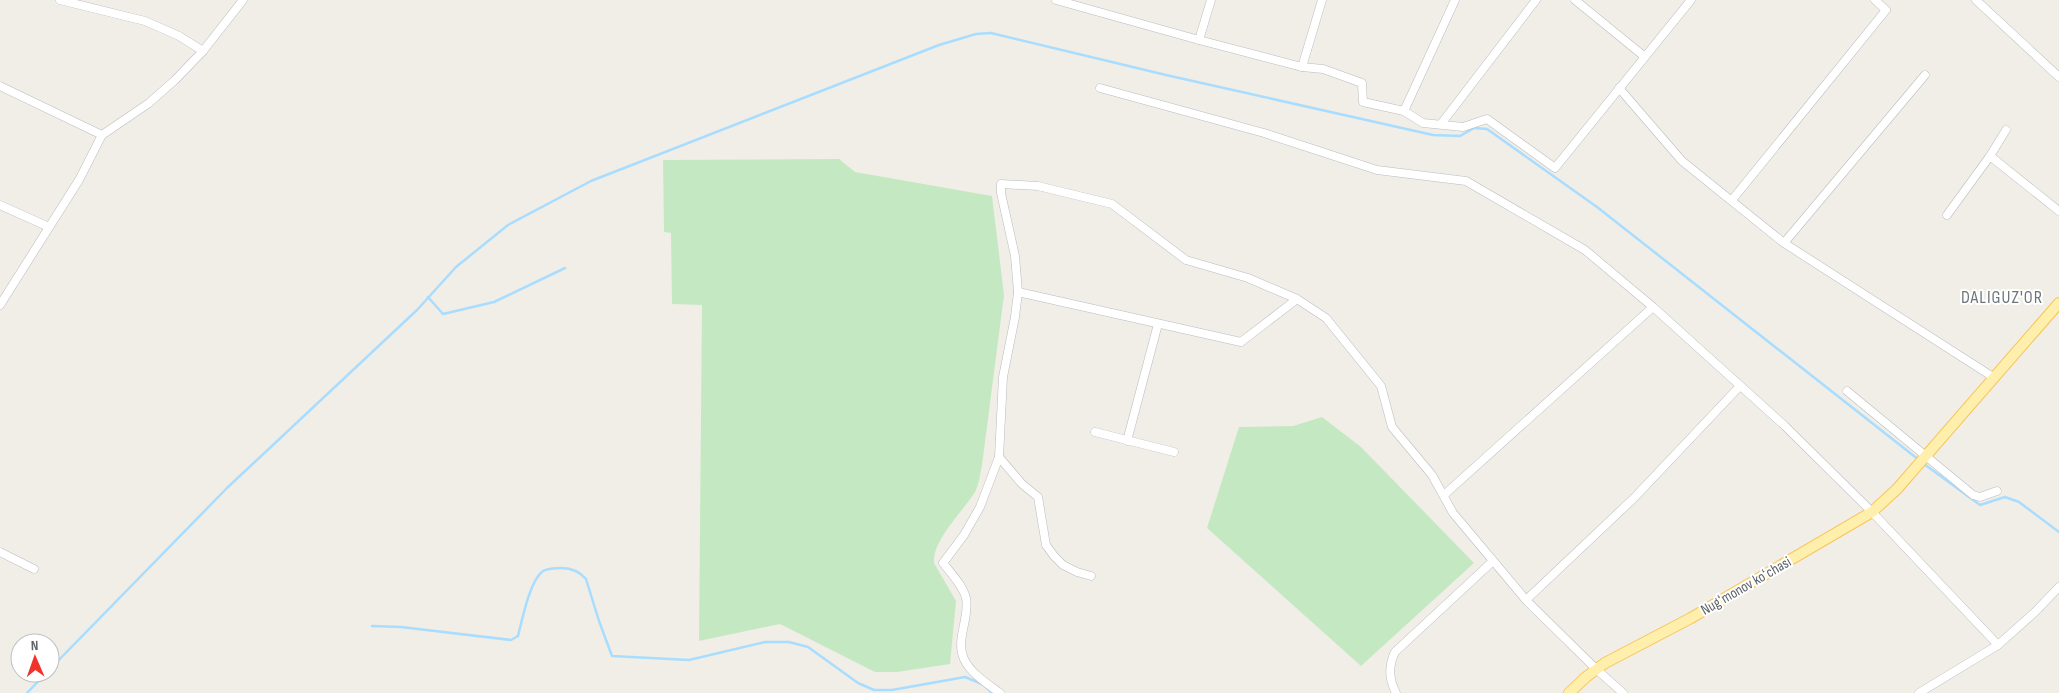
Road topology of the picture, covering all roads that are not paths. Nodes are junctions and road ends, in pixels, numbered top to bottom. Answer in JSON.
{"nodes":[{"id":1,"x":60,"y":0,"type":"edge"},
{"id":2,"x":243,"y":0,"type":"edge"},
{"id":3,"x":1056,"y":0,"type":"edge"},
{"id":4,"x":1211,"y":0,"type":"edge"},
{"id":5,"x":1322,"y":0,"type":"edge"},
{"id":6,"x":1455,"y":0,"type":"edge"},
{"id":7,"x":1536,"y":0,"type":"edge"},
{"id":8,"x":1575,"y":0,"type":"edge"},
{"id":9,"x":1691,"y":0,"type":"edge"},
{"id":10,"x":1875,"y":0,"type":"edge"},
{"id":11,"x":1980,"y":1,"type":"edge"},
{"id":12,"x":1199,"y":40,"type":"junction"},
{"id":13,"x":203,"y":51,"type":"junction"},
{"id":14,"x":1645,"y":57,"type":"junction"},
{"id":15,"x":1302,"y":67,"type":"junction"},
{"id":16,"x":1925,"y":75,"type":"dead end"},
{"id":17,"x":2059,"y":77,"type":"edge"},
{"id":18,"x":0,"y":86,"type":"edge"},
{"id":19,"x":1100,"y":88,"type":"dead end"},
{"id":20,"x":1619,"y":88,"type":"junction"},
{"id":21,"x":1404,"y":111,"type":"junction"},
{"id":22,"x":1441,"y":124,"type":"junction"},
{"id":23,"x":2006,"y":130,"type":"dead end"},
{"id":24,"x":102,"y":135,"type":"junction"},
{"id":25,"x":1990,"y":156,"type":"junction"},
{"id":26,"x":1732,"y":200,"type":"junction"},
{"id":27,"x":0,"y":205,"type":"edge"},
{"id":28,"x":2059,"y":211,"type":"edge"},
{"id":29,"x":1947,"y":215,"type":"dead end"},
{"id":30,"x":49,"y":228,"type":"junction"},
{"id":31,"x":1784,"y":243,"type":"junction"},
{"id":32,"x":1018,"y":292,"type":"junction"},
{"id":33,"x":1297,"y":299,"type":"junction"},
{"id":34,"x":2059,"y":303,"type":"edge"},
{"id":35,"x":0,"y":305,"type":"edge"},
{"id":36,"x":1653,"y":307,"type":"junction"},
{"id":37,"x":1158,"y":324,"type":"junction"},
{"id":38,"x":1993,"y":377,"type":"junction"},
{"id":39,"x":1740,"y":386,"type":"junction"},
{"id":40,"x":1847,"y":391,"type":"dead end"},
{"id":41,"x":1095,"y":432,"type":"dead end"},
{"id":42,"x":1127,"y":442,"type":"junction"},
{"id":43,"x":1174,"y":452,"type":"dead end"},
{"id":44,"x":1000,"y":456,"type":"junction"},
{"id":45,"x":1925,"y":456,"type":"junction"},
{"id":46,"x":1997,"y":491,"type":"dead end"},
{"id":47,"x":1444,"y":495,"type":"junction"},
{"id":48,"x":1872,"y":512,"type":"junction"},
{"id":49,"x":0,"y":552,"type":"edge"},
{"id":50,"x":1493,"y":561,"type":"junction"},
{"id":51,"x":34,"y":569,"type":"dead end"},
{"id":52,"x":1092,"y":576,"type":"dead end"},
{"id":53,"x":2059,"y":587,"type":"edge"},
{"id":54,"x":1526,"y":600,"type":"junction"},
{"id":55,"x":1998,"y":645,"type":"junction"},
{"id":56,"x":1596,"y":669,"type":"junction"},
{"id":57,"x":1000,"y":693,"type":"edge"},
{"id":58,"x":1396,"y":693,"type":"edge"},
{"id":59,"x":1569,"y":693,"type":"edge"},
{"id":60,"x":1623,"y":693,"type":"edge"},
{"id":61,"x":1919,"y":693,"type":"edge"}],
"edges":[{"from":1,"to":13,"type":"street"},
{"from":2,"to":13,"type":"street"},
{"from":3,"to":12,"type":"street"},
{"from":4,"to":12,"type":"street"},
{"from":5,"to":15,"type":"street"},
{"from":6,"to":21,"type":"street"},
{"from":7,"to":22,"type":"street"},
{"from":8,"to":14,"type":"street"},
{"from":9,"to":14,"type":"street"},
{"from":10,"to":26,"type":"street"},
{"from":11,"to":17,"type":"street"},
{"from":12,"to":15,"type":"street"},
{"from":13,"to":24,"type":"street"},
{"from":14,"to":20,"type":"street"},
{"from":15,"to":21,"type":"street"},
{"from":16,"to":31,"type":"street"},
{"from":18,"to":24,"type":"street"},
{"from":19,"to":36,"type":"street"},
{"from":20,"to":22,"type":"street"},
{"from":20,"to":26,"type":"street"},
{"from":21,"to":22,"type":"street"},
{"from":23,"to":25,"type":"street"},
{"from":24,"to":30,"type":"street"},
{"from":25,"to":28,"type":"street"},
{"from":25,"to":29,"type":"street"},
{"from":26,"to":31,"type":"street"},
{"from":27,"to":30,"type":"street"},
{"from":30,"to":35,"type":"street"},
{"from":31,"to":38,"type":"street"},
{"from":32,"to":33,"type":"street"},
{"from":32,"to":37,"type":"street"},
{"from":32,"to":44,"type":"street"},
{"from":33,"to":37,"type":"street"},
{"from":33,"to":47,"type":"street"},
{"from":34,"to":38,"type":"main road"},
{"from":36,"to":39,"type":"street"},
{"from":36,"to":47,"type":"street"},
{"from":37,"to":42,"type":"street"},
{"from":38,"to":45,"type":"main road"},
{"from":39,"to":48,"type":"street"},
{"from":39,"to":54,"type":"street"},
{"from":40,"to":45,"type":"street"},
{"from":41,"to":42,"type":"street"},
{"from":42,"to":43,"type":"street"},
{"from":44,"to":52,"type":"street"},
{"from":44,"to":57,"type":"street"},
{"from":45,"to":46,"type":"street"},
{"from":45,"to":48,"type":"main road","name":"Nugʻmonov koʻchasi"},
{"from":47,"to":50,"type":"street"},
{"from":48,"to":55,"type":"street"},
{"from":48,"to":56,"type":"main road","name":"Nugʻmonov koʻchasi"},
{"from":49,"to":51,"type":"street"},
{"from":50,"to":54,"type":"street"},
{"from":50,"to":58,"type":"street"},
{"from":53,"to":55,"type":"street"},
{"from":54,"to":56,"type":"street"},
{"from":55,"to":61,"type":"street"},
{"from":56,"to":59,"type":"main road","name":"Nugʻmonov koʻchasi"},
{"from":56,"to":60,"type":"street"}]}
